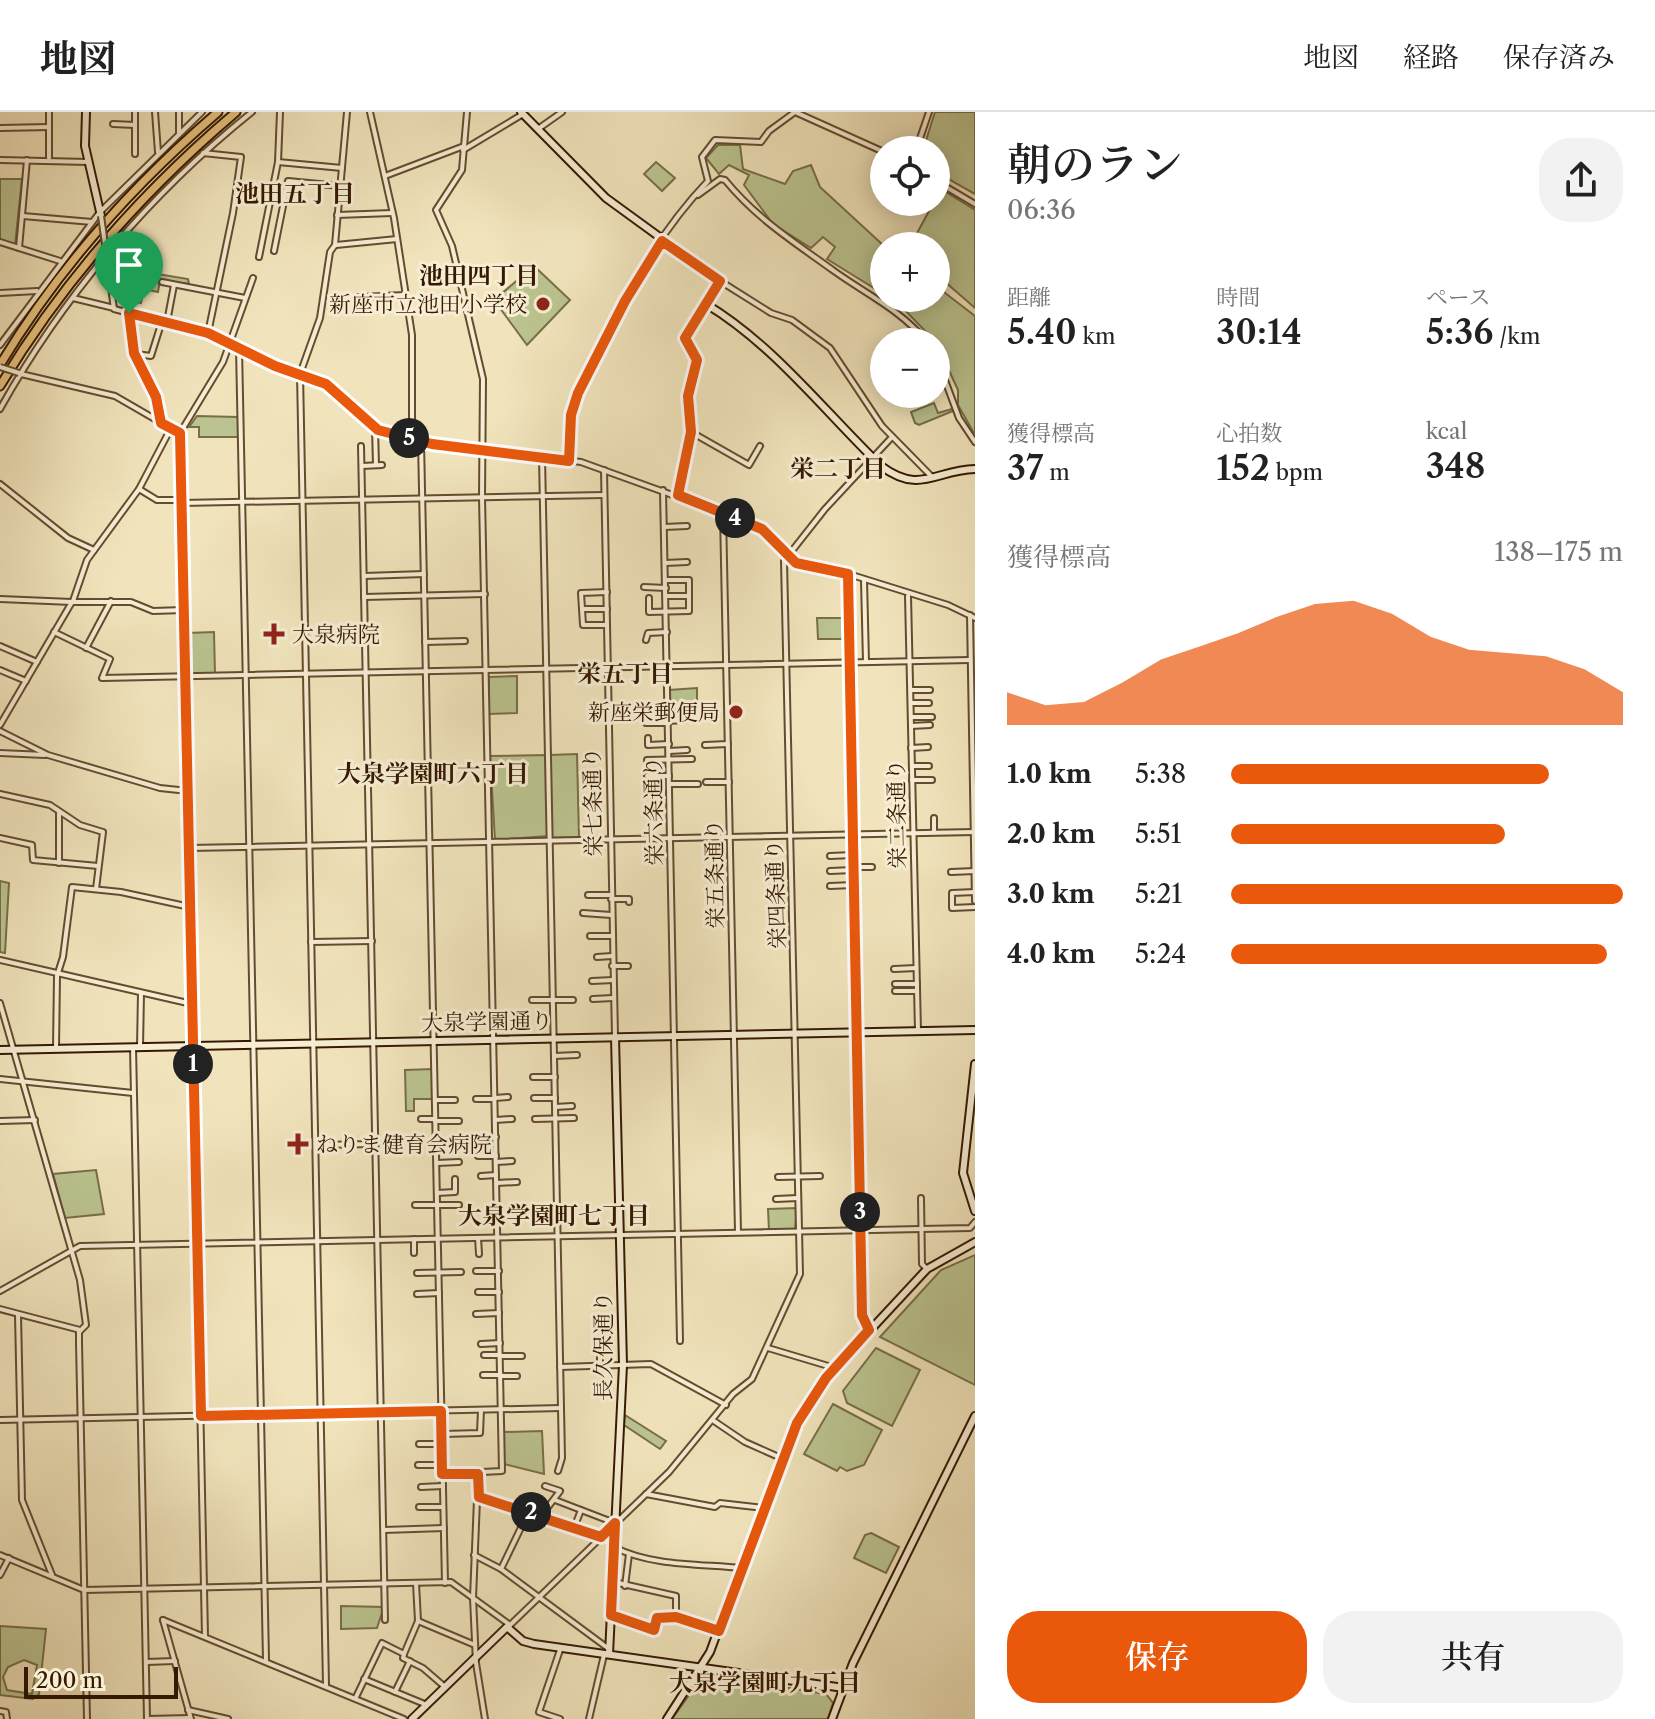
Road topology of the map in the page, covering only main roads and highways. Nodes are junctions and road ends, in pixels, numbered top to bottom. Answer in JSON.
{"nodes":[{"id":1,"x":218,"y":112,"type":"edge"},
{"id":2,"x":236,"y":112,"type":"edge"},
{"id":3,"x":0,"y":366,"type":"edge"},
{"id":4,"x":0,"y":386,"type":"edge"}],
"edges":[{"from":1,"to":3,"type":"highway"},
{"from":2,"to":4,"type":"highway"}]}
